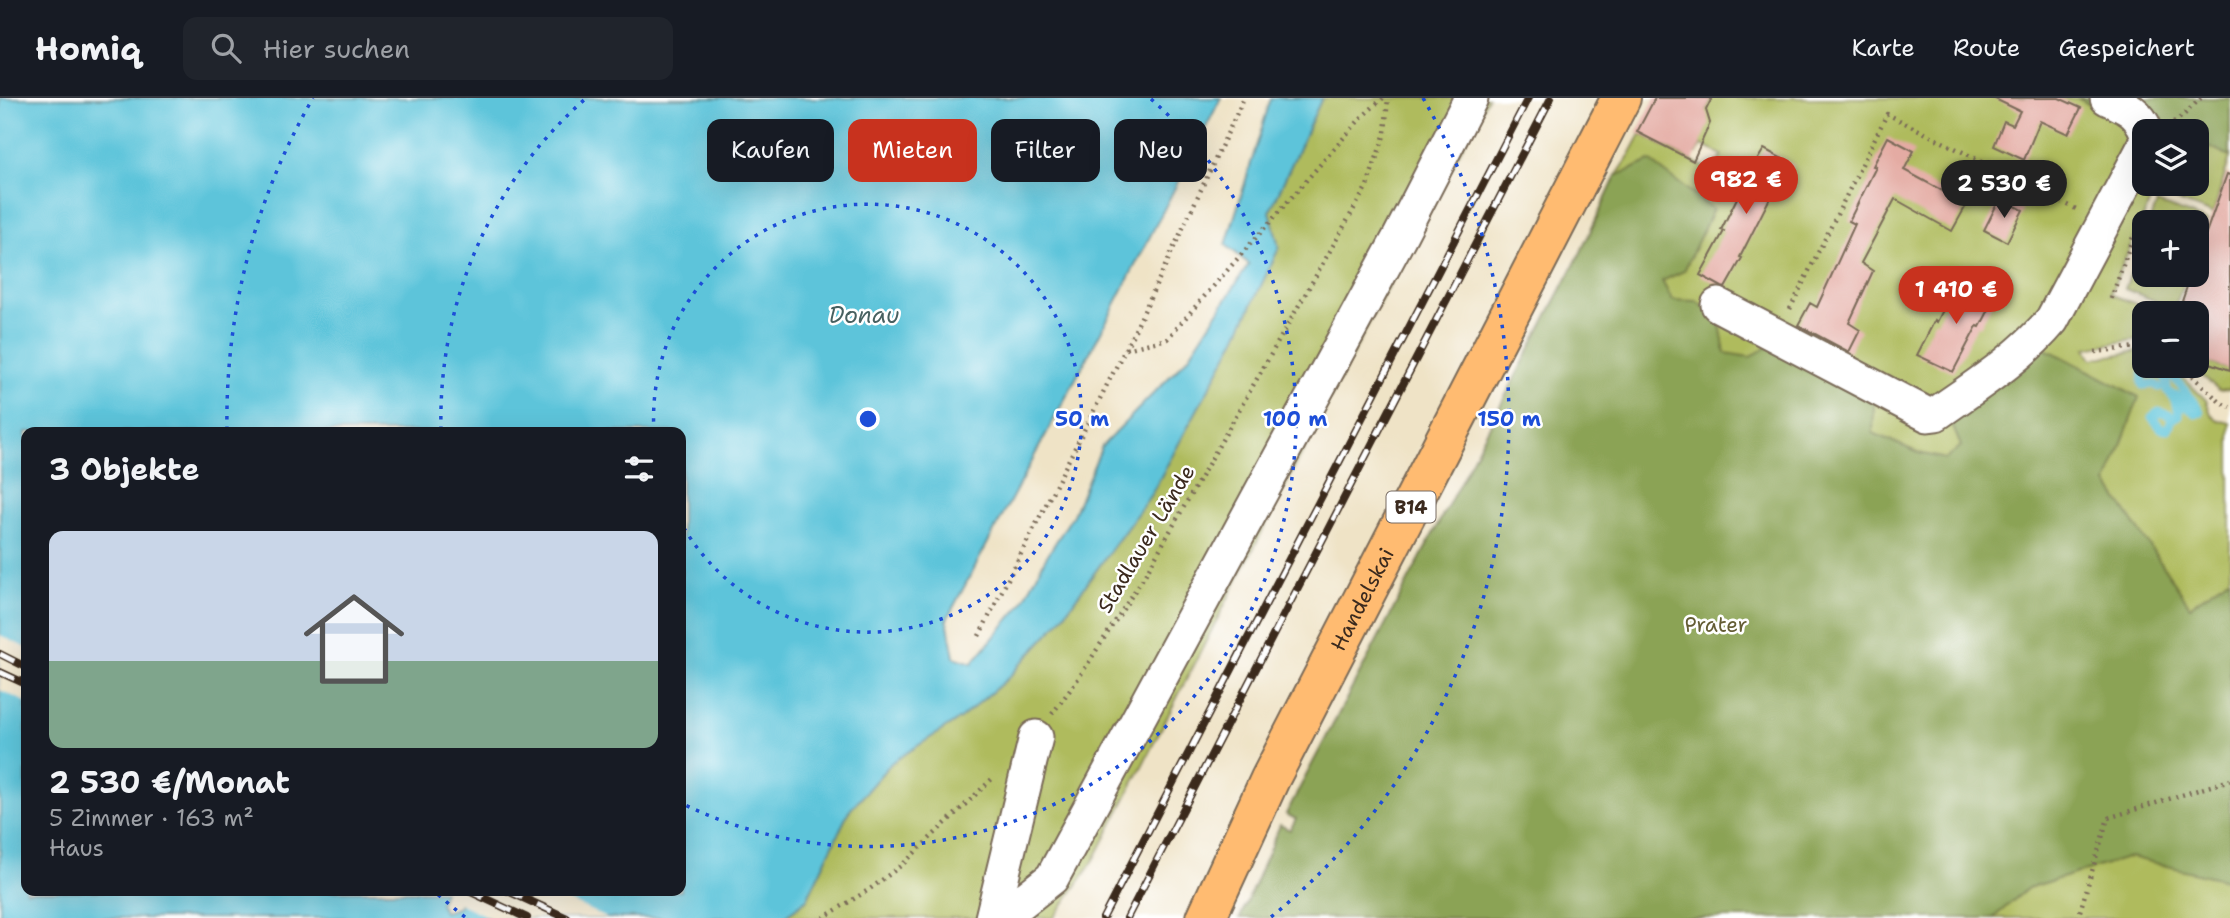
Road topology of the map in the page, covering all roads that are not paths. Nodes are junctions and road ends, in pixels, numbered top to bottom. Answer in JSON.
{"nodes":[{"id":1,"x":1471,"y":98,"type":"edge"},
{"id":2,"x":1621,"y":98,"type":"edge"},
{"id":3,"x":2108,"y":98,"type":"edge"},
{"id":4,"x":2139,"y":119,"type":"edge"},
{"id":5,"x":2132,"y":170,"type":"edge"},
{"id":6,"x":1718,"y":305,"type":"dead end"},
{"id":7,"x":1036,"y":737,"type":"road end"},
{"id":8,"x":992,"y":918,"type":"edge"},
{"id":9,"x":1001,"y":918,"type":"edge"},
{"id":10,"x":1206,"y":918,"type":"edge"}],
"edges":[{"from":1,"to":9,"type":"lane"},
{"from":2,"to":10,"type":"main road","name":"Handelskai","number":"B14"},
{"from":3,"to":4,"type":"lane"},
{"from":5,"to":6,"type":"lane"},
{"from":7,"to":8,"type":"lane"}]}
